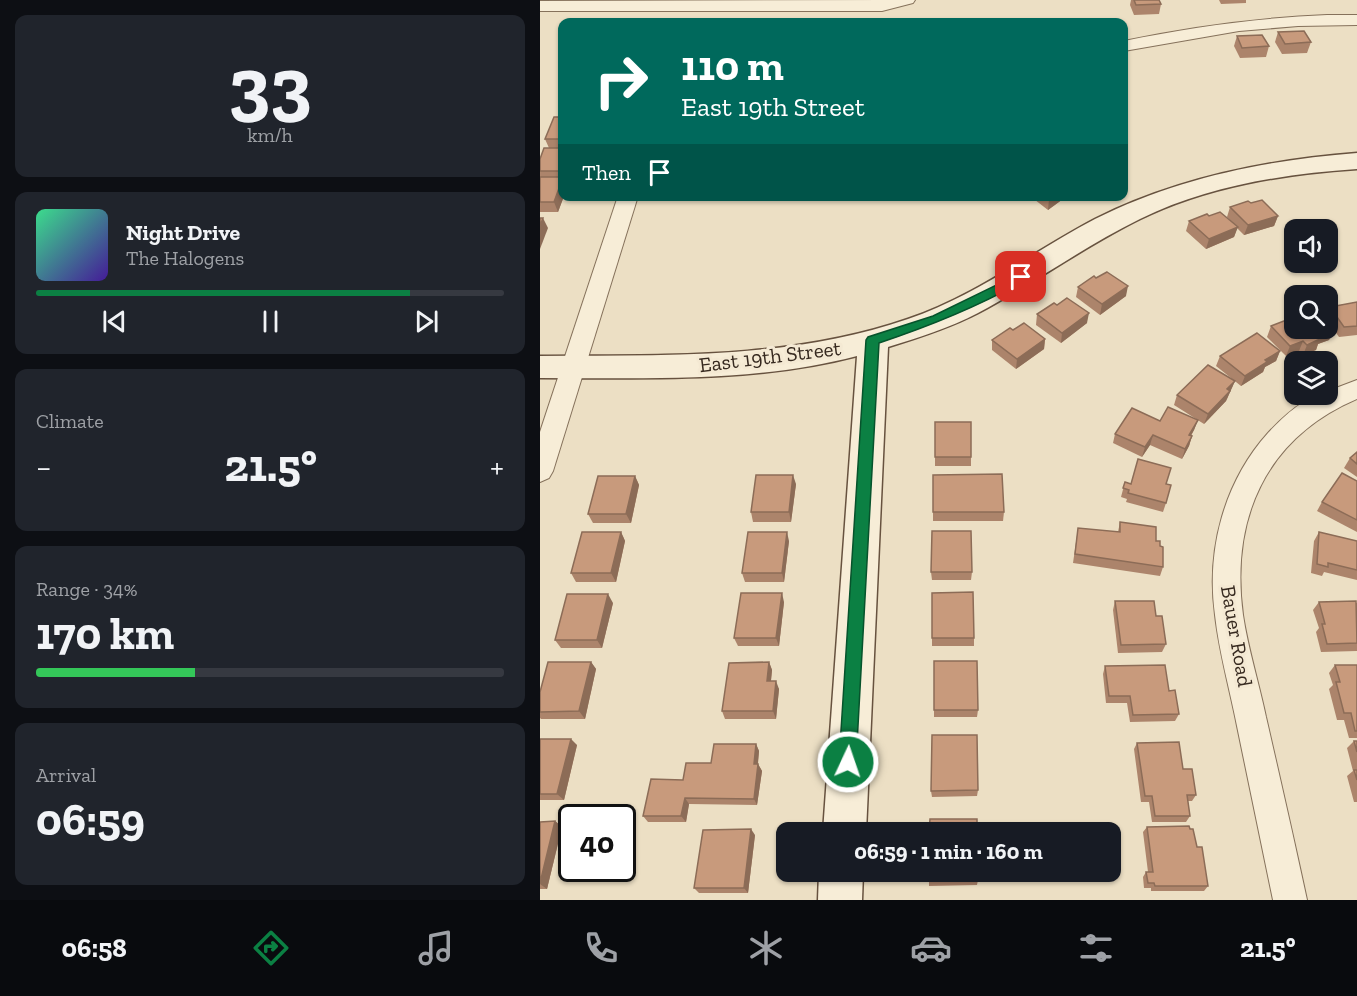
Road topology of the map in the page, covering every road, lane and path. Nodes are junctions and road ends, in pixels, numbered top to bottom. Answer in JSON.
{"nodes":[{"id":1,"x":907,"y":0,"type":"edge"},
{"id":2,"x":690,"y":3,"type":"edge"},
{"id":3,"x":540,"y":6,"type":"edge"},
{"id":4,"x":684,"y":18,"type":"edge"},
{"id":5,"x":1357,"y":20,"type":"edge"},
{"id":6,"x":1128,"y":45,"type":"edge"},
{"id":7,"x":1357,"y":161,"type":"edge"},
{"id":8,"x":626,"y":201,"type":"edge"},
{"id":9,"x":873,"y":340,"type":"junction"},
{"id":10,"x":573,"y":366,"type":"junction"},
{"id":11,"x":540,"y":367,"type":"edge"},
{"id":12,"x":1357,"y":389,"type":"edge"},
{"id":13,"x":540,"y":471,"type":"edge"},
{"id":14,"x":845,"y":822,"type":"edge"},
{"id":15,"x":841,"y":882,"type":"edge"},
{"id":16,"x":840,"y":900,"type":"edge"},
{"id":17,"x":1290,"y":900,"type":"edge"}],
"edges":[{"from":1,"to":2,"type":"street"},
{"from":2,"to":3,"type":"street"},
{"from":2,"to":4,"type":"street"},
{"from":5,"to":6,"type":"street"},
{"from":7,"to":9,"type":"street","name":"East 19th Street"},
{"from":8,"to":10,"type":"street"},
{"from":9,"to":10,"type":"street","name":"East 19th Street"},
{"from":9,"to":14,"type":"street"},
{"from":10,"to":11,"type":"street","name":"East 19th Street"},
{"from":10,"to":13,"type":"street"},
{"from":12,"to":17,"type":"street","name":"Bauer Road"},
{"from":15,"to":16,"type":"street"}]}
